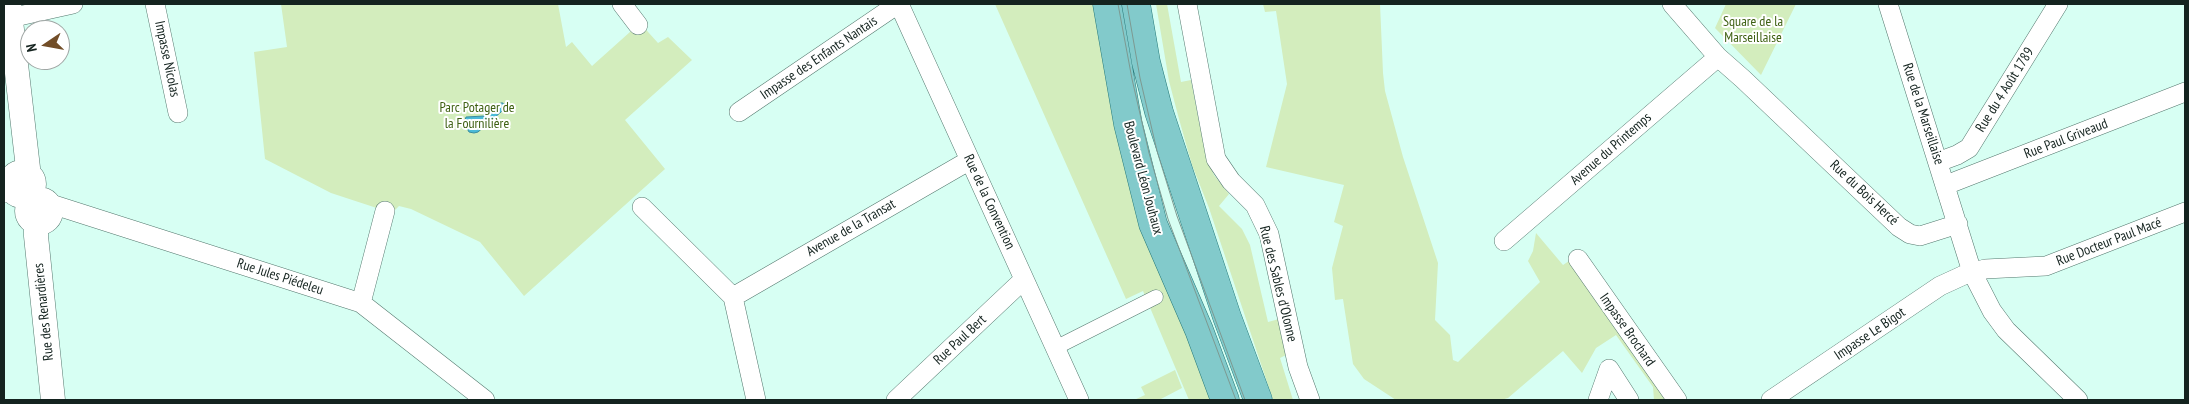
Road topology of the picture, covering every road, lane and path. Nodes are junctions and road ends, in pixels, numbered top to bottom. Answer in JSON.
{"nodes":[{"id":1,"x":73,"y":4,"type":"edge"},
{"id":2,"x":155,"y":4,"type":"edge"},
{"id":3,"x":622,"y":4,"type":"edge"},
{"id":4,"x":899,"y":4,"type":"edge"},
{"id":5,"x":1107,"y":4,"type":"edge"},
{"id":6,"x":1136,"y":4,"type":"edge"},
{"id":7,"x":1187,"y":4,"type":"edge"},
{"id":8,"x":1672,"y":4,"type":"edge"},
{"id":9,"x":1888,"y":4,"type":"edge"},
{"id":10,"x":2058,"y":4,"type":"edge"},
{"id":11,"x":10,"y":11,"type":"edge"},
{"id":12,"x":638,"y":25,"type":"dead end"},
{"id":13,"x":1718,"y":57,"type":"junction"},
{"id":14,"x":10,"y":69,"type":"edge"},
{"id":15,"x":2185,"y":92,"type":"edge"},
{"id":16,"x":739,"y":112,"type":"dead end"},
{"id":17,"x":178,"y":113,"type":"dead end"},
{"id":18,"x":970,"y":160,"type":"junction"},
{"id":19,"x":1938,"y":162,"type":"junction"},
{"id":20,"x":1946,"y":185,"type":"junction"},
{"id":21,"x":27,"y":197,"type":"edge"},
{"id":22,"x":642,"y":207,"type":"dead end"},
{"id":23,"x":386,"y":211,"type":"dead end"},
{"id":24,"x":2185,"y":212,"type":"edge"},
{"id":25,"x":1958,"y":224,"type":"junction"},
{"id":26,"x":1504,"y":241,"type":"dead end"},
{"id":27,"x":1578,"y":259,"type":"dead end"},
{"id":28,"x":1972,"y":272,"type":"junction"},
{"id":29,"x":1025,"y":280,"type":"junction"},
{"id":30,"x":734,"y":297,"type":"junction"},
{"id":31,"x":1156,"y":297,"type":"dead end"},
{"id":32,"x":361,"y":303,"type":"junction"},
{"id":33,"x":1055,"y":348,"type":"junction"},
{"id":34,"x":53,"y":400,"type":"edge"},
{"id":35,"x":485,"y":400,"type":"edge"},
{"id":36,"x":756,"y":400,"type":"edge"},
{"id":37,"x":896,"y":400,"type":"edge"},
{"id":38,"x":1078,"y":400,"type":"edge"},
{"id":39,"x":1225,"y":400,"type":"edge"},
{"id":40,"x":1258,"y":400,"type":"edge"},
{"id":41,"x":1310,"y":400,"type":"edge"},
{"id":42,"x":1598,"y":400,"type":"edge"},
{"id":43,"x":1629,"y":400,"type":"edge"},
{"id":44,"x":1677,"y":400,"type":"edge"},
{"id":45,"x":1771,"y":400,"type":"edge"},
{"id":46,"x":2078,"y":400,"type":"edge"}],
"edges":[{"from":1,"to":11,"type":"street"},
{"from":2,"to":17,"type":"street","name":"Impasse Nicolas"},
{"from":3,"to":12,"type":"street"},
{"from":4,"to":16,"type":"street","name":"Impasse des Enfants Nantais"},
{"from":4,"to":18,"type":"street","name":"Rue de la Convention"},
{"from":5,"to":39,"type":"main road","name":"Boulevard Léon Jouhaux"},
{"from":6,"to":40,"type":"main road"},
{"from":7,"to":41,"type":"street","name":"Rue des Sables d'Olonne"},
{"from":8,"to":13,"type":"street","name":"Rue du Bois Hercé"},
{"from":9,"to":19,"type":"street","name":"Rue de la Marseillaise"},
{"from":10,"to":19,"type":"street","name":"Rue du 4 Août 1789"},
{"from":11,"to":14,"type":"street","name":"Rue des Renardières"},
{"from":13,"to":25,"type":"street","name":"Rue du Bois Hercé"},
{"from":13,"to":26,"type":"street","name":"Avenue du Printemps"},
{"from":14,"to":21,"type":"street","name":"Rue des Renardières"},
{"from":15,"to":20,"type":"street","name":"Rue Paul Griveaud"},
{"from":18,"to":29,"type":"street","name":"Rue de la Convention"},
{"from":18,"to":30,"type":"street","name":"Avenue de la Transat"},
{"from":19,"to":20,"type":"street","name":"Rue de la Marseillaise"},
{"from":20,"to":25,"type":"street","name":"Rue de la Marseillaise"},
{"from":21,"to":32,"type":"street","name":"Rue Jules Piédeleu"},
{"from":21,"to":34,"type":"street","name":"Rue des Renardières"},
{"from":22,"to":30,"type":"street"},
{"from":23,"to":32,"type":"street"},
{"from":24,"to":28,"type":"street","name":"Rue Docteur Paul Macé"},
{"from":25,"to":28,"type":"street"},
{"from":27,"to":44,"type":"street","name":"Impasse Brochard"},
{"from":28,"to":45,"type":"street","name":"Impasse Le Bigot"},
{"from":28,"to":46,"type":"street"},
{"from":29,"to":33,"type":"street","name":"Rue de la Convention"},
{"from":29,"to":37,"type":"street","name":"Rue Paul Bert"},
{"from":30,"to":36,"type":"street"},
{"from":31,"to":33,"type":"street"},
{"from":32,"to":35,"type":"street","name":"Rue Jules Piédeleu"},
{"from":33,"to":38,"type":"street","name":"Rue de la Convention"},
{"from":42,"to":43,"type":"street"}]}
